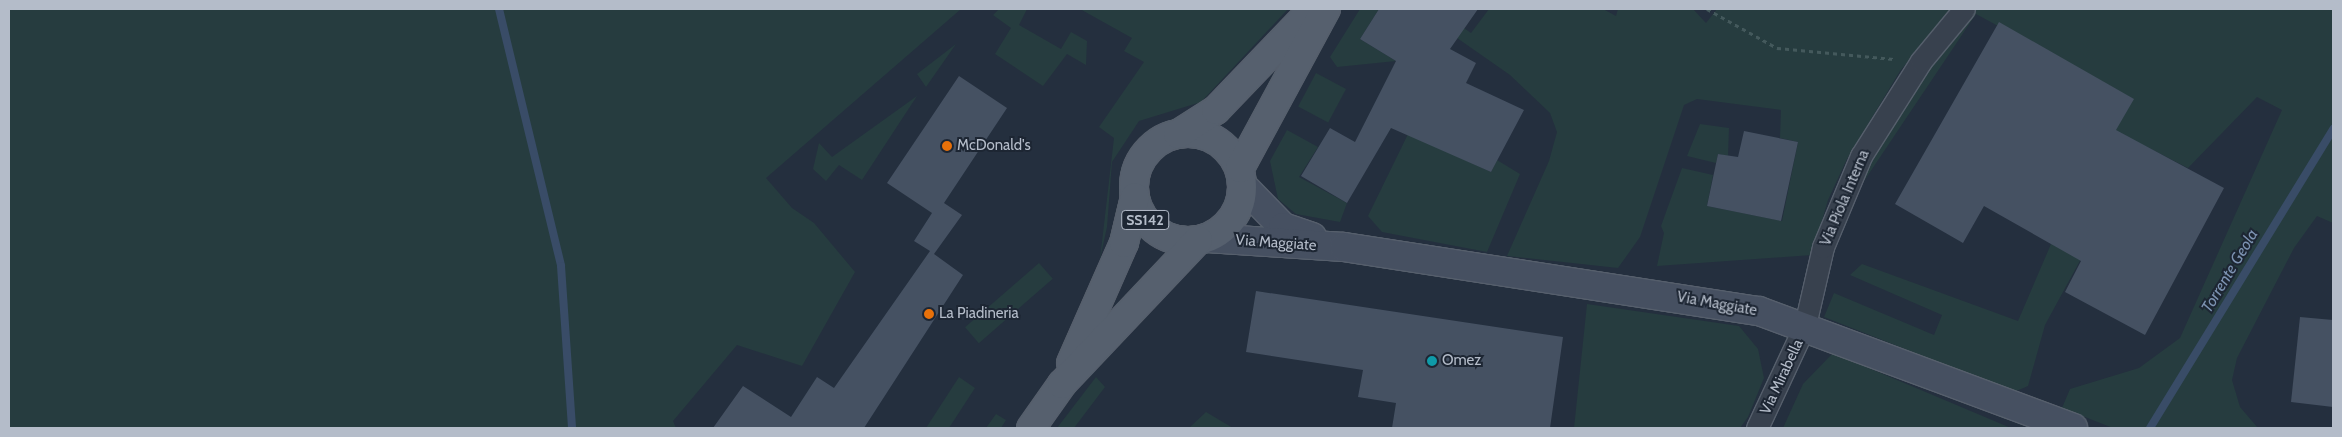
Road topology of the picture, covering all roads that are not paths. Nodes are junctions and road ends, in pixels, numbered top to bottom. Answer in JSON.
{"nodes":[{"id":1,"x":1313,"y":9,"type":"edge"},
{"id":2,"x":1326,"y":9,"type":"edge"},
{"id":3,"x":1964,"y":9,"type":"edge"},
{"id":4,"x":1178,"y":134,"type":"junction"},
{"id":5,"x":1241,"y":177,"type":"junction"},
{"id":6,"x":1135,"y":197,"type":"junction"},
{"id":7,"x":1203,"y":239,"type":"junction"},
{"id":8,"x":1344,"y":247,"type":"junction"},
{"id":9,"x":1805,"y":325,"type":"junction"},
{"id":10,"x":1062,"y":384,"type":"junction"},
{"id":11,"x":1031,"y":428,"type":"edge"},
{"id":12,"x":1757,"y":428,"type":"edge"},
{"id":13,"x":2073,"y":428,"type":"edge"}],
"edges":[{"from":1,"to":4,"type":"main road","number":"SS142"},
{"from":2,"to":5,"type":"main road","number":"SS142"},
{"from":3,"to":9,"type":"street","name":"Via Piola Interna"},
{"from":4,"to":5,"type":"main road","number":"SS142"},
{"from":4,"to":6,"type":"main road","number":"SS142"},
{"from":5,"to":7,"type":"main road","number":"SS142"},
{"from":5,"to":8,"type":"street","name":"Via Maggiate"},
{"from":6,"to":7,"type":"main road","number":"SS142"},
{"from":6,"to":10,"type":"main road","number":"SS142"},
{"from":7,"to":8,"type":"street","name":"Via Maggiate"},
{"from":7,"to":10,"type":"main road","number":"SS142"},
{"from":8,"to":9,"type":"street","name":"Via Maggiate"},
{"from":9,"to":12,"type":"street","name":"Via Mirabella"},
{"from":9,"to":13,"type":"street","name":"Via Maggiate"},
{"from":10,"to":11,"type":"main road","number":"SS142"}]}
